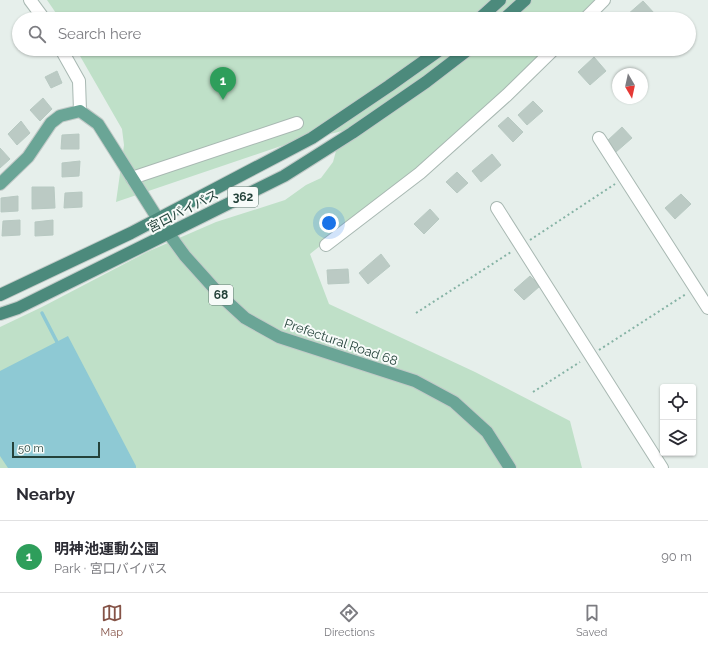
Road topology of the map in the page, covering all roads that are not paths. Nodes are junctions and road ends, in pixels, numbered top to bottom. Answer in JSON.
{"nodes":[{"id":1,"x":30,"y":0,"type":"edge"},
{"id":2,"x":500,"y":0,"type":"edge"},
{"id":3,"x":525,"y":0,"type":"edge"},
{"id":4,"x":604,"y":0,"type":"edge"},
{"id":5,"x":39,"y":12,"type":"edge"},
{"id":6,"x":487,"y":12,"type":"edge"},
{"id":7,"x":512,"y":12,"type":"edge"},
{"id":8,"x":592,"y":12,"type":"edge"},
{"id":9,"x":65,"y":56,"type":"edge"},
{"id":10,"x":431,"y":56,"type":"edge"},
{"id":11,"x":460,"y":56,"type":"edge"},
{"id":12,"x":547,"y":56,"type":"edge"},
{"id":13,"x":80,"y":111,"type":"junction"},
{"id":14,"x":297,"y":123,"type":"dead end"},
{"id":15,"x":599,"y":138,"type":"dead end"},
{"id":16,"x":132,"y":178,"type":"junction"},
{"id":17,"x":0,"y":184,"type":"edge"},
{"id":18,"x":497,"y":208,"type":"dead end"},
{"id":19,"x":158,"y":219,"type":"junction"},
{"id":20,"x":170,"y":233,"type":"junction"},
{"id":21,"x":326,"y":245,"type":"dead end"},
{"id":22,"x":0,"y":295,"type":"edge"},
{"id":23,"x":708,"y":308,"type":"edge"},
{"id":24,"x":0,"y":314,"type":"edge"},
{"id":25,"x":510,"y":468,"type":"edge"},
{"id":26,"x":662,"y":468,"type":"edge"}],
"edges":[{"from":1,"to":5,"type":"street"},
{"from":2,"to":6,"type":"highway"},
{"from":3,"to":7,"type":"highway"},
{"from":4,"to":8,"type":"street"},
{"from":9,"to":13,"type":"street"},
{"from":10,"to":19,"type":"highway","name":"宮口バイパス","number":"362"},
{"from":11,"to":20,"type":"highway","name":"宮口バイパス","number":"362"},
{"from":12,"to":21,"type":"street"},
{"from":13,"to":16,"type":"main road","name":"Prefectural Road 68","number":"68"},
{"from":13,"to":17,"type":"main road"},
{"from":14,"to":16,"type":"street"},
{"from":15,"to":23,"type":"street"},
{"from":16,"to":19,"type":"main road","name":"Prefectural Road 68","number":"68"},
{"from":18,"to":26,"type":"street"},
{"from":19,"to":20,"type":"main road","name":"Prefectural Road 68","number":"68"},
{"from":19,"to":22,"type":"highway","name":"宮口バイパス","number":"362"},
{"from":20,"to":24,"type":"highway","name":"宮口バイパス","number":"362"},
{"from":20,"to":25,"type":"main road","name":"Prefectural Road 68","number":"68"}]}
